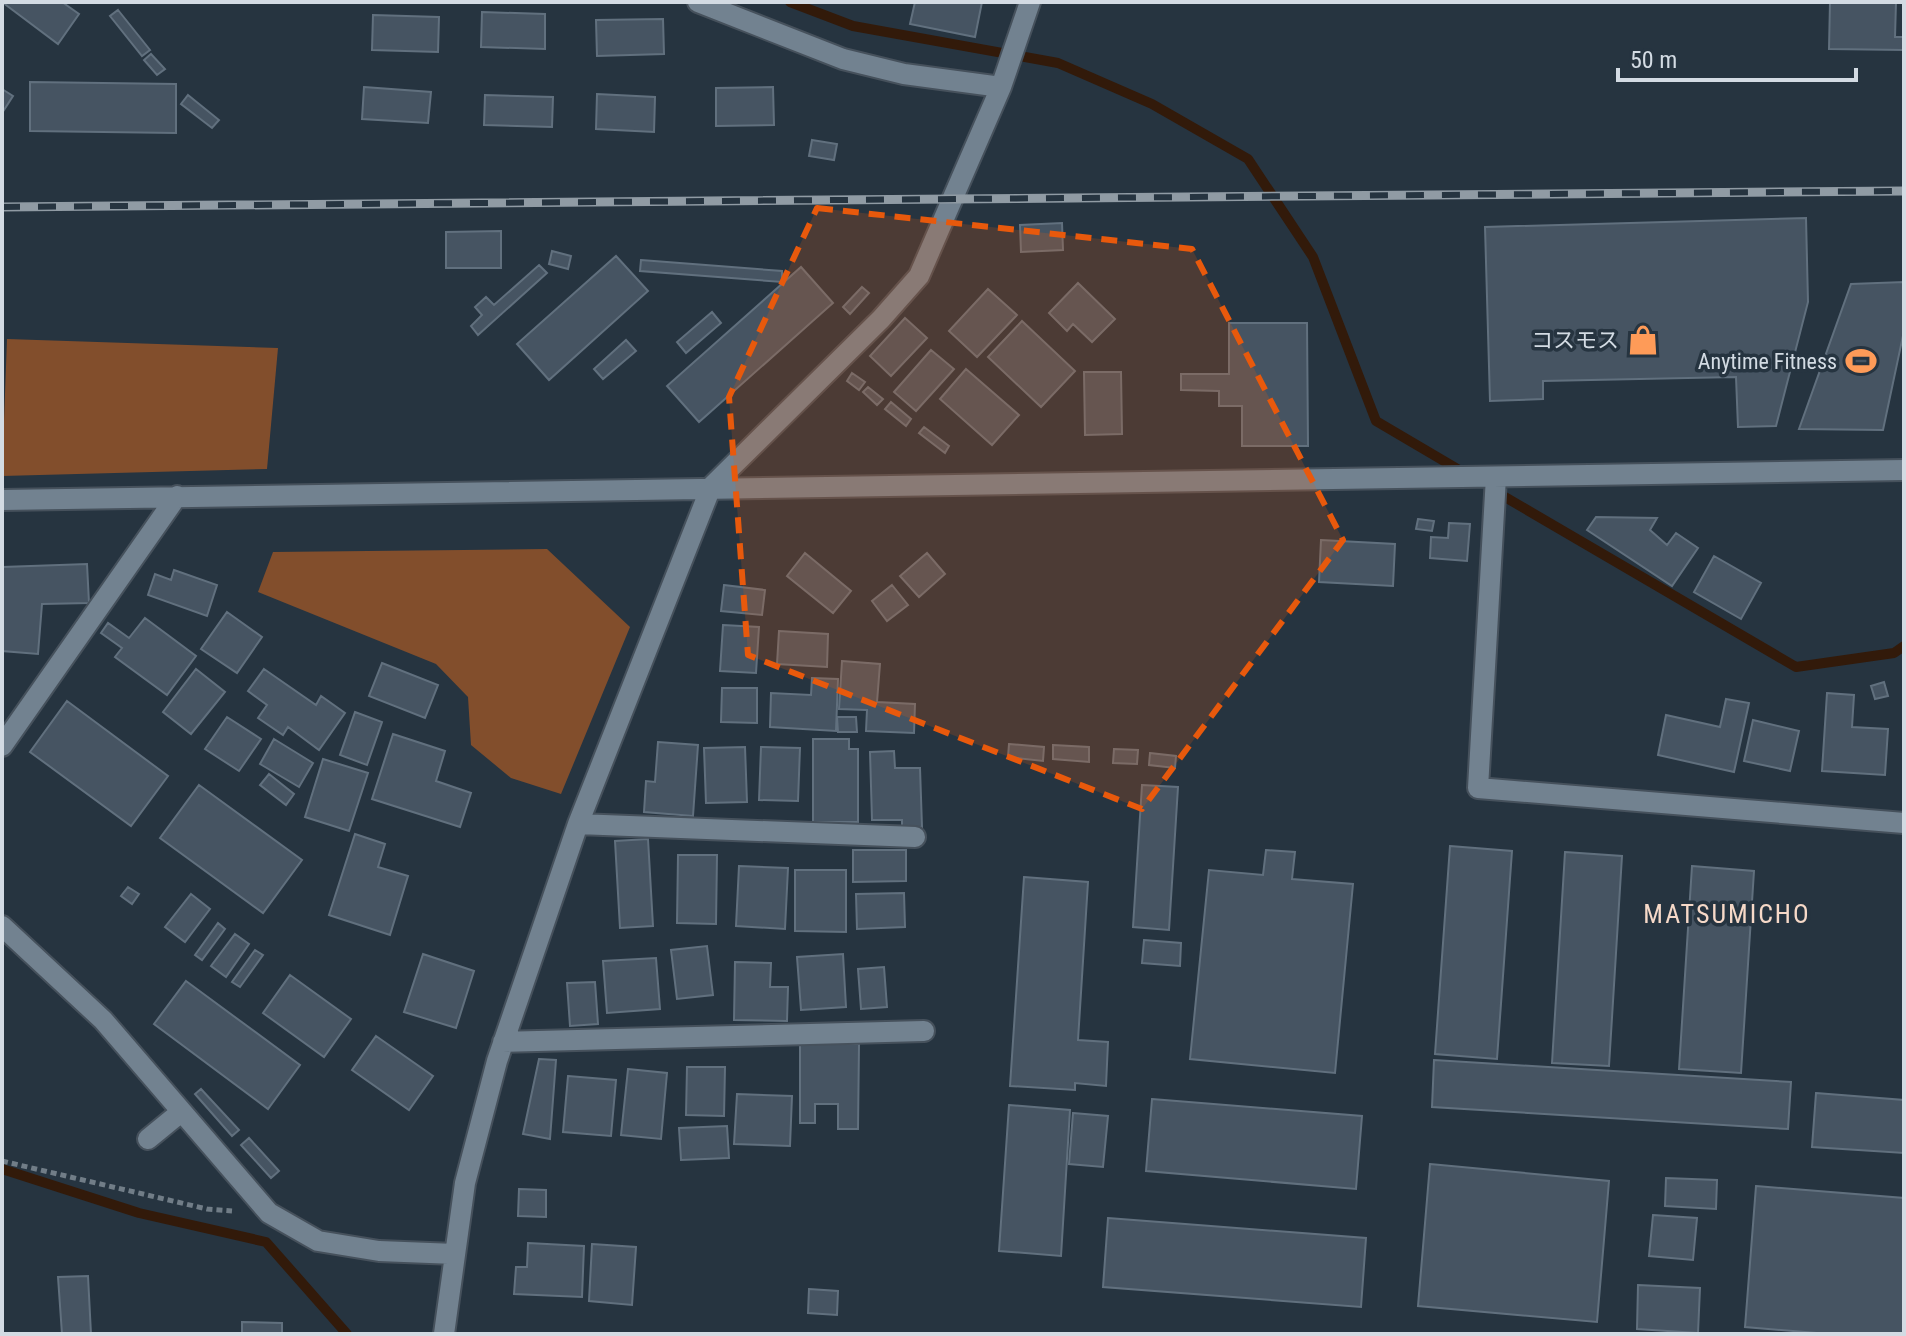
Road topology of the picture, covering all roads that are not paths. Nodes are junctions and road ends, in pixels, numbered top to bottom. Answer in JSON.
{"nodes":[{"id":1,"x":698,"y":2,"type":"edge"},
{"id":2,"x":1030,"y":2,"type":"edge"},
{"id":3,"x":1001,"y":87,"type":"junction"},
{"id":4,"x":1904,"y":470,"type":"edge"},
{"id":5,"x":1496,"y":477,"type":"junction"},
{"id":6,"x":711,"y":487,"type":"junction"},
{"id":7,"x":177,"y":496,"type":"junction"},
{"id":8,"x":2,"y":500,"type":"edge"},
{"id":9,"x":2,"y":746,"type":"edge"},
{"id":10,"x":1904,"y":823,"type":"edge"},
{"id":11,"x":578,"y":824,"type":"junction"},
{"id":12,"x":915,"y":837,"type":"dead end"},
{"id":13,"x":2,"y":926,"type":"edge"},
{"id":14,"x":924,"y":1031,"type":"dead end"},
{"id":15,"x":503,"y":1042,"type":"junction"},
{"id":16,"x":181,"y":1112,"type":"junction"},
{"id":17,"x":148,"y":1139,"type":"dead end"},
{"id":18,"x":455,"y":1254,"type":"junction"},
{"id":19,"x":444,"y":1334,"type":"edge"}],
"edges":[{"from":1,"to":3,"type":"street"},
{"from":2,"to":3,"type":"street"},
{"from":3,"to":6,"type":"street"},
{"from":4,"to":5,"type":"street"},
{"from":5,"to":6,"type":"street"},
{"from":5,"to":10,"type":"street"},
{"from":6,"to":7,"type":"street"},
{"from":6,"to":11,"type":"street"},
{"from":7,"to":8,"type":"street"},
{"from":7,"to":9,"type":"street"},
{"from":11,"to":12,"type":"street"},
{"from":11,"to":15,"type":"street"},
{"from":13,"to":16,"type":"street"},
{"from":14,"to":15,"type":"street"},
{"from":15,"to":18,"type":"street"},
{"from":16,"to":17,"type":"street"},
{"from":16,"to":18,"type":"street"},
{"from":18,"to":19,"type":"street"}]}
